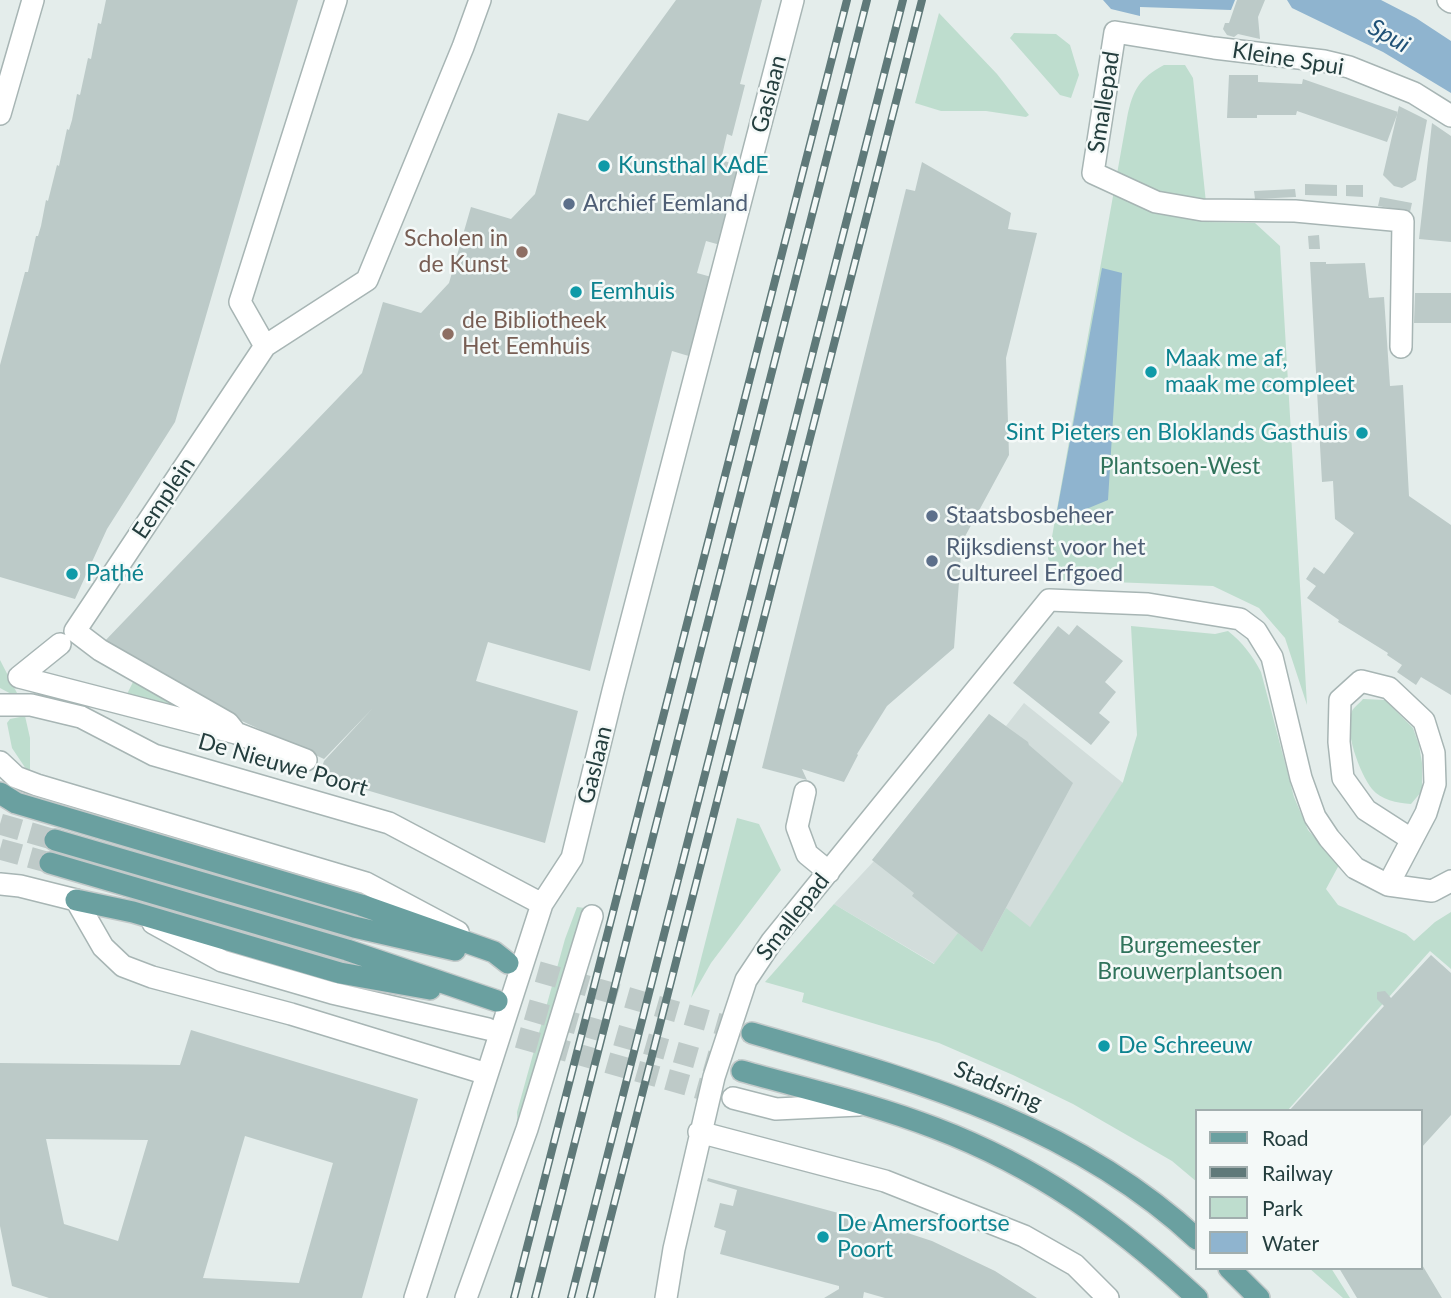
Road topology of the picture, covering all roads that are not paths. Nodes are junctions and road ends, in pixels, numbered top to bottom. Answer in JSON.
{"nodes":[{"id":1,"x":33,"y":0,"type":"edge"},
{"id":2,"x":336,"y":0,"type":"edge"},
{"id":3,"x":480,"y":0,"type":"edge"},
{"id":4,"x":793,"y":0,"type":"edge"},
{"id":5,"x":1115,"y":32,"type":"joint"},
{"id":6,"x":0,"y":114,"type":"edge"},
{"id":7,"x":1451,"y":116,"type":"edge"},
{"id":8,"x":265,"y":346,"type":"junction"},
{"id":9,"x":1401,"y":347,"type":"dead end"},
{"id":10,"x":60,"y":644,"type":"dead end"},
{"id":11,"x":0,"y":705,"type":"edge"},
{"id":12,"x":236,"y":733,"type":"junction"},
{"id":13,"x":306,"y":760,"type":"dead end"},
{"id":14,"x":0,"y":762,"type":"edge"},
{"id":15,"x":805,"y":792,"type":"dead end"},
{"id":16,"x":0,"y":793,"type":"edge"},
{"id":17,"x":1410,"y":839,"type":"junction"},
{"id":18,"x":55,"y":840,"type":"tunnel mouth"},
{"id":19,"x":50,"y":863,"type":"tunnel mouth"},
{"id":20,"x":829,"y":872,"type":"junction"},
{"id":21,"x":1451,"y":881,"type":"edge"},
{"id":22,"x":0,"y":884,"type":"edge"},
{"id":23,"x":1388,"y":885,"type":"junction"},
{"id":24,"x":76,"y":900,"type":"junction"},
{"id":25,"x":542,"y":904,"type":"junction"},
{"id":26,"x":133,"y":912,"type":"junction"},
{"id":27,"x":592,"y":916,"type":"dead end"},
{"id":28,"x":501,"y":957,"type":"junction"},
{"id":29,"x":488,"y":1029,"type":"tunnel mouth"},
{"id":30,"x":752,"y":1033,"type":"tunnel mouth"},
{"id":31,"x":742,"y":1070,"type":"tunnel mouth"},
{"id":32,"x":487,"y":1074,"type":"junction"},
{"id":33,"x":733,"y":1098,"type":"tunnel mouth"},
{"id":34,"x":864,"y":1105,"type":"junction"},
{"id":35,"x":699,"y":1132,"type":"junction"},
{"id":36,"x":1196,"y":1238,"type":"edge"},
{"id":37,"x":1231,"y":1270,"type":"edge"},
{"id":38,"x":415,"y":1298,"type":"edge"},
{"id":39,"x":466,"y":1298,"type":"edge"},
{"id":40,"x":666,"y":1298,"type":"edge"},
{"id":41,"x":1108,"y":1298,"type":"edge"},
{"id":42,"x":1197,"y":1298,"type":"edge"},
{"id":43,"x":1259,"y":1298,"type":"edge"}],
"edges":[{"from":1,"to":6,"type":"street"},
{"from":2,"to":8,"type":"street"},
{"from":3,"to":8,"type":"street","name":"Eemplein"},
{"from":4,"to":25,"type":"street","name":"Gaslaan"},
{"from":5,"to":7,"type":"street","name":"Kleine Spui"},
{"from":5,"to":9,"type":"street","name":"Smallepad"},
{"from":8,"to":12,"type":"street","name":"Eemplein"},
{"from":10,"to":12,"type":"street","name":"Eemplein"},
{"from":11,"to":25,"type":"street","name":"De Nieuwe Poort"},
{"from":12,"to":13,"type":"street","name":"Eemplein"},
{"from":14,"to":28,"type":"street"},
{"from":15,"to":20,"type":"street"},
{"from":16,"to":28,"type":"main road"},
{"from":17,"to":17,"type":"street"},
{"from":17,"to":23,"type":"street"},
{"from":18,"to":28,"type":"main road"},
{"from":19,"to":26,"type":"main road"},
{"from":20,"to":23,"type":"street","name":"Smallepad"},
{"from":20,"to":35,"type":"street","name":"Smallepad"},
{"from":21,"to":23,"type":"street"},
{"from":22,"to":24,"type":"street"},
{"from":24,"to":26,"type":"main road"},
{"from":24,"to":32,"type":"street"},
{"from":25,"to":32,"type":"street","name":"Gaslaan"},
{"from":26,"to":29,"type":"street"},
{"from":27,"to":39,"type":"street"},
{"from":30,"to":36,"type":"main road","name":"Stadsring"},
{"from":31,"to":34,"type":"main road"},
{"from":32,"to":38,"type":"street","name":"Gaslaan"},
{"from":33,"to":34,"type":"street"},
{"from":34,"to":42,"type":"main road"},
{"from":35,"to":40,"type":"street","name":"Smallepad"},
{"from":35,"to":41,"type":"street"},
{"from":37,"to":43,"type":"main road"}]}
